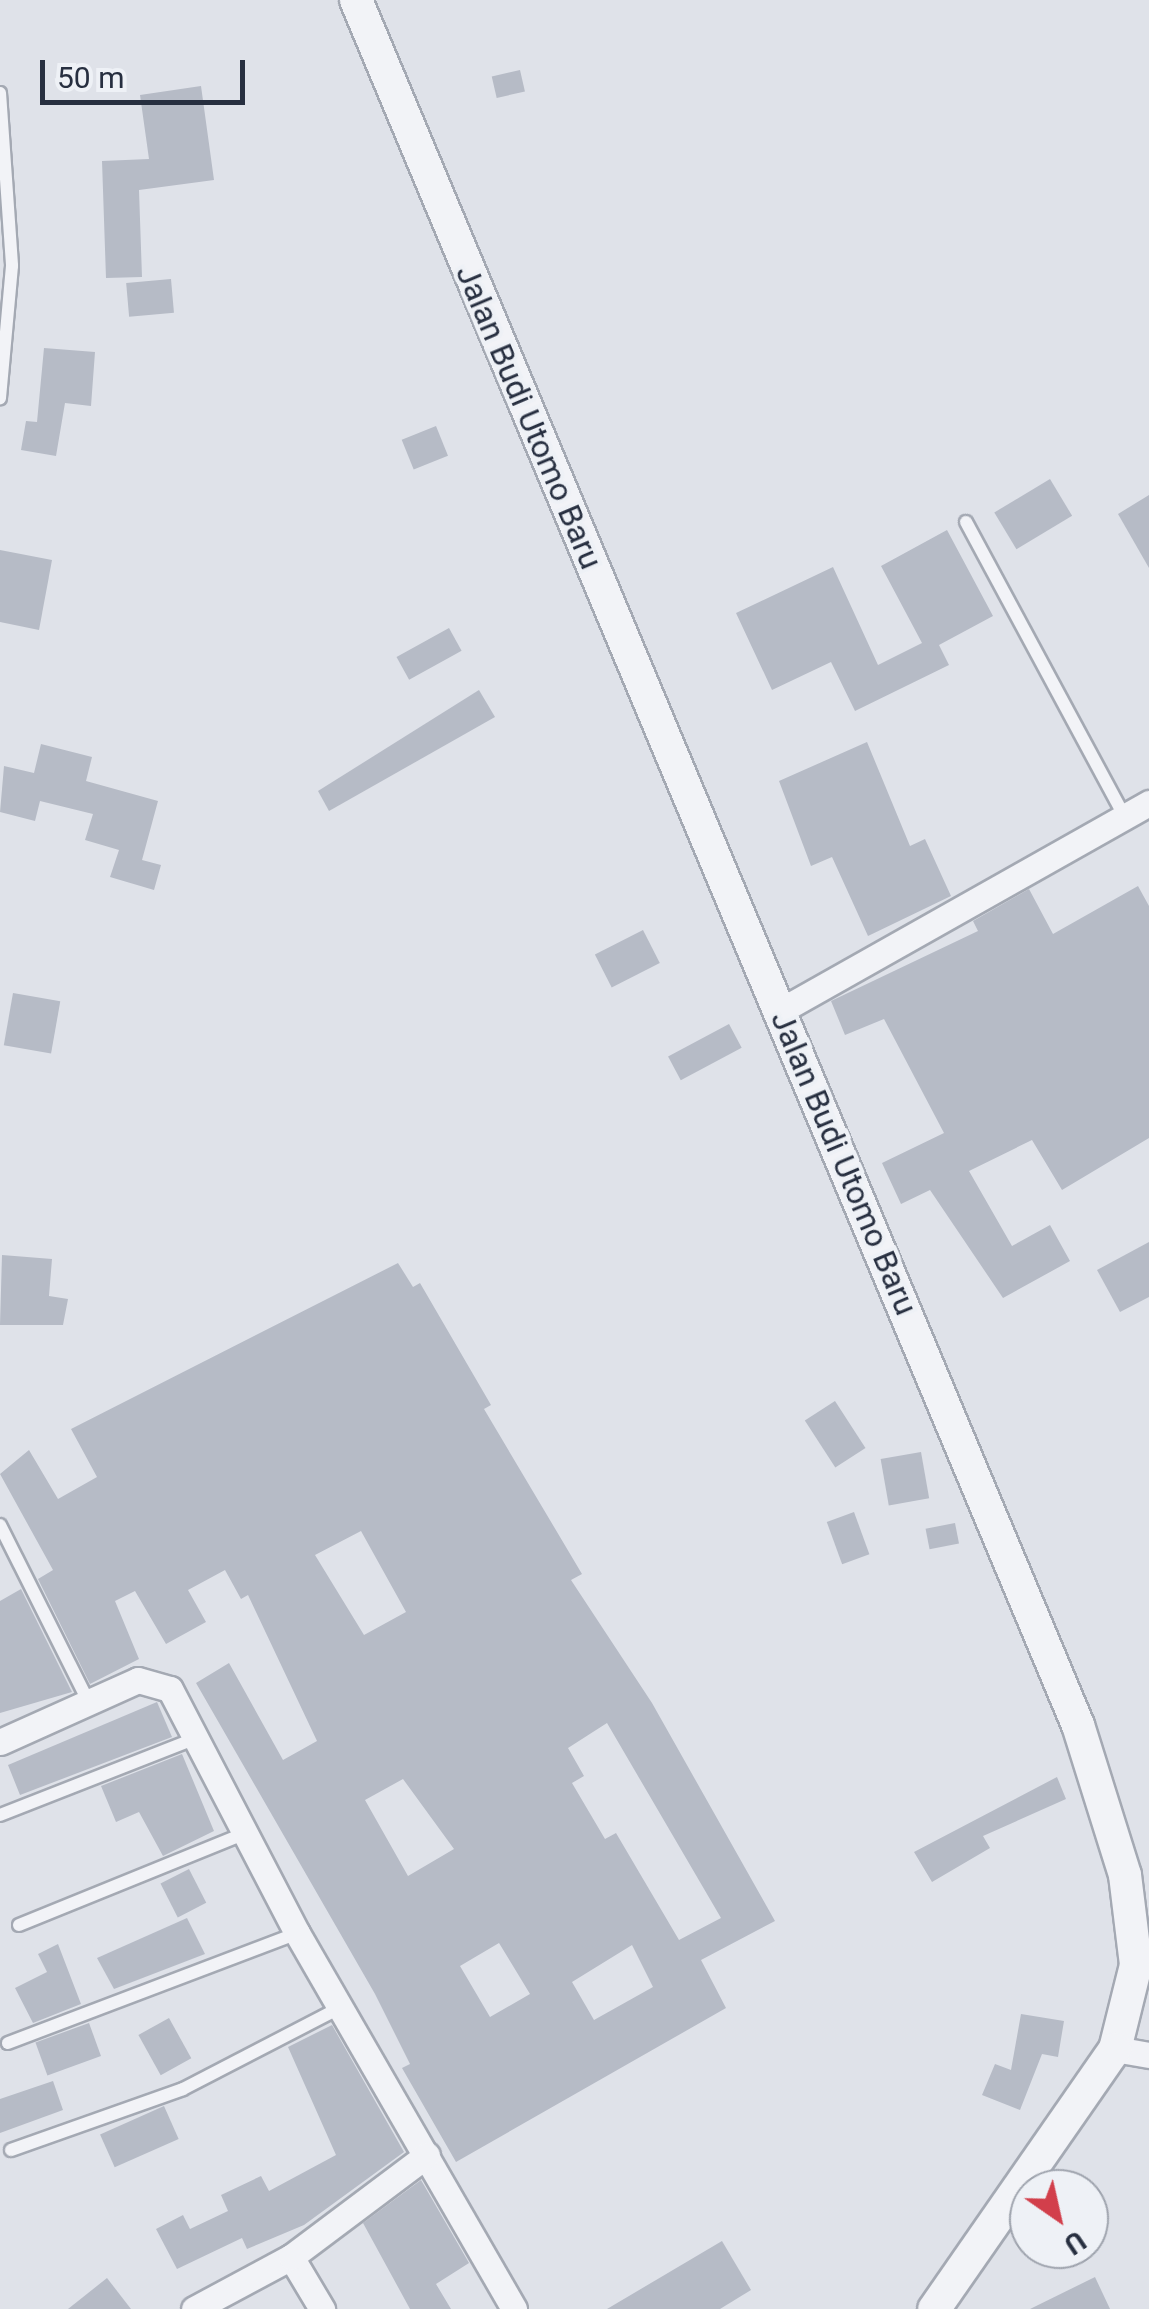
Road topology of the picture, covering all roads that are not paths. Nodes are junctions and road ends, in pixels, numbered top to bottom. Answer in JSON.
{"nodes":[{"id":1,"x":356,"y":0,"type":"edge"},
{"id":2,"x":0,"y":93,"type":"edge"},
{"id":3,"x":0,"y":398,"type":"edge"},
{"id":4,"x":966,"y":522,"type":"dead end"},
{"id":5,"x":1149,"y":803,"type":"edge"},
{"id":6,"x":1124,"y":816,"type":"junction"},
{"id":7,"x":780,"y":1011,"type":"junction"},
{"id":8,"x":0,"y":1524,"type":"edge"},
{"id":9,"x":89,"y":1703,"type":"junction"},
{"id":10,"x":198,"y":1737,"type":"junction"},
{"id":11,"x":0,"y":1742,"type":"edge"},
{"id":12,"x":0,"y":1815,"type":"edge"},
{"id":13,"x":246,"y":1832,"type":"junction"},
{"id":14,"x":19,"y":1924,"type":"dead end"},
{"id":15,"x":296,"y":1932,"type":"junction"},
{"id":16,"x":343,"y":2006,"type":"junction"},
{"id":17,"x":8,"y":2044,"type":"dead end"},
{"id":18,"x":1114,"y":2049,"type":"junction"},
{"id":19,"x":1149,"y":2055,"type":"edge"},
{"id":20,"x":12,"y":2150,"type":"dead end"},
{"id":21,"x":427,"y":2155,"type":"junction"},
{"id":22,"x":291,"y":2257,"type":"junction"},
{"id":23,"x":194,"y":2309,"type":"edge"},
{"id":24,"x":322,"y":2309,"type":"edge"},
{"id":25,"x":514,"y":2309,"type":"edge"},
{"id":26,"x":934,"y":2309,"type":"edge"}],
"edges":[{"from":1,"to":7,"type":"street","name":"Jalan Budi Utomo Baru"},
{"from":2,"to":3,"type":"lane"},
{"from":4,"to":6,"type":"lane"},
{"from":5,"to":6,"type":"street"},
{"from":6,"to":7,"type":"street"},
{"from":7,"to":18,"type":"street","name":"Jalan Budi Utomo Baru"},
{"from":8,"to":9,"type":"lane"},
{"from":9,"to":10,"type":"street"},
{"from":9,"to":11,"type":"street"},
{"from":10,"to":12,"type":"lane"},
{"from":10,"to":13,"type":"street"},
{"from":13,"to":14,"type":"lane"},
{"from":13,"to":15,"type":"street"},
{"from":15,"to":16,"type":"street"},
{"from":15,"to":17,"type":"lane"},
{"from":16,"to":20,"type":"lane"},
{"from":16,"to":21,"type":"street"},
{"from":18,"to":19,"type":"street"},
{"from":18,"to":26,"type":"street","name":"Jalan Budi Utomo Baru"},
{"from":21,"to":22,"type":"street"},
{"from":21,"to":25,"type":"street"},
{"from":22,"to":23,"type":"street"},
{"from":22,"to":24,"type":"street"}]}
